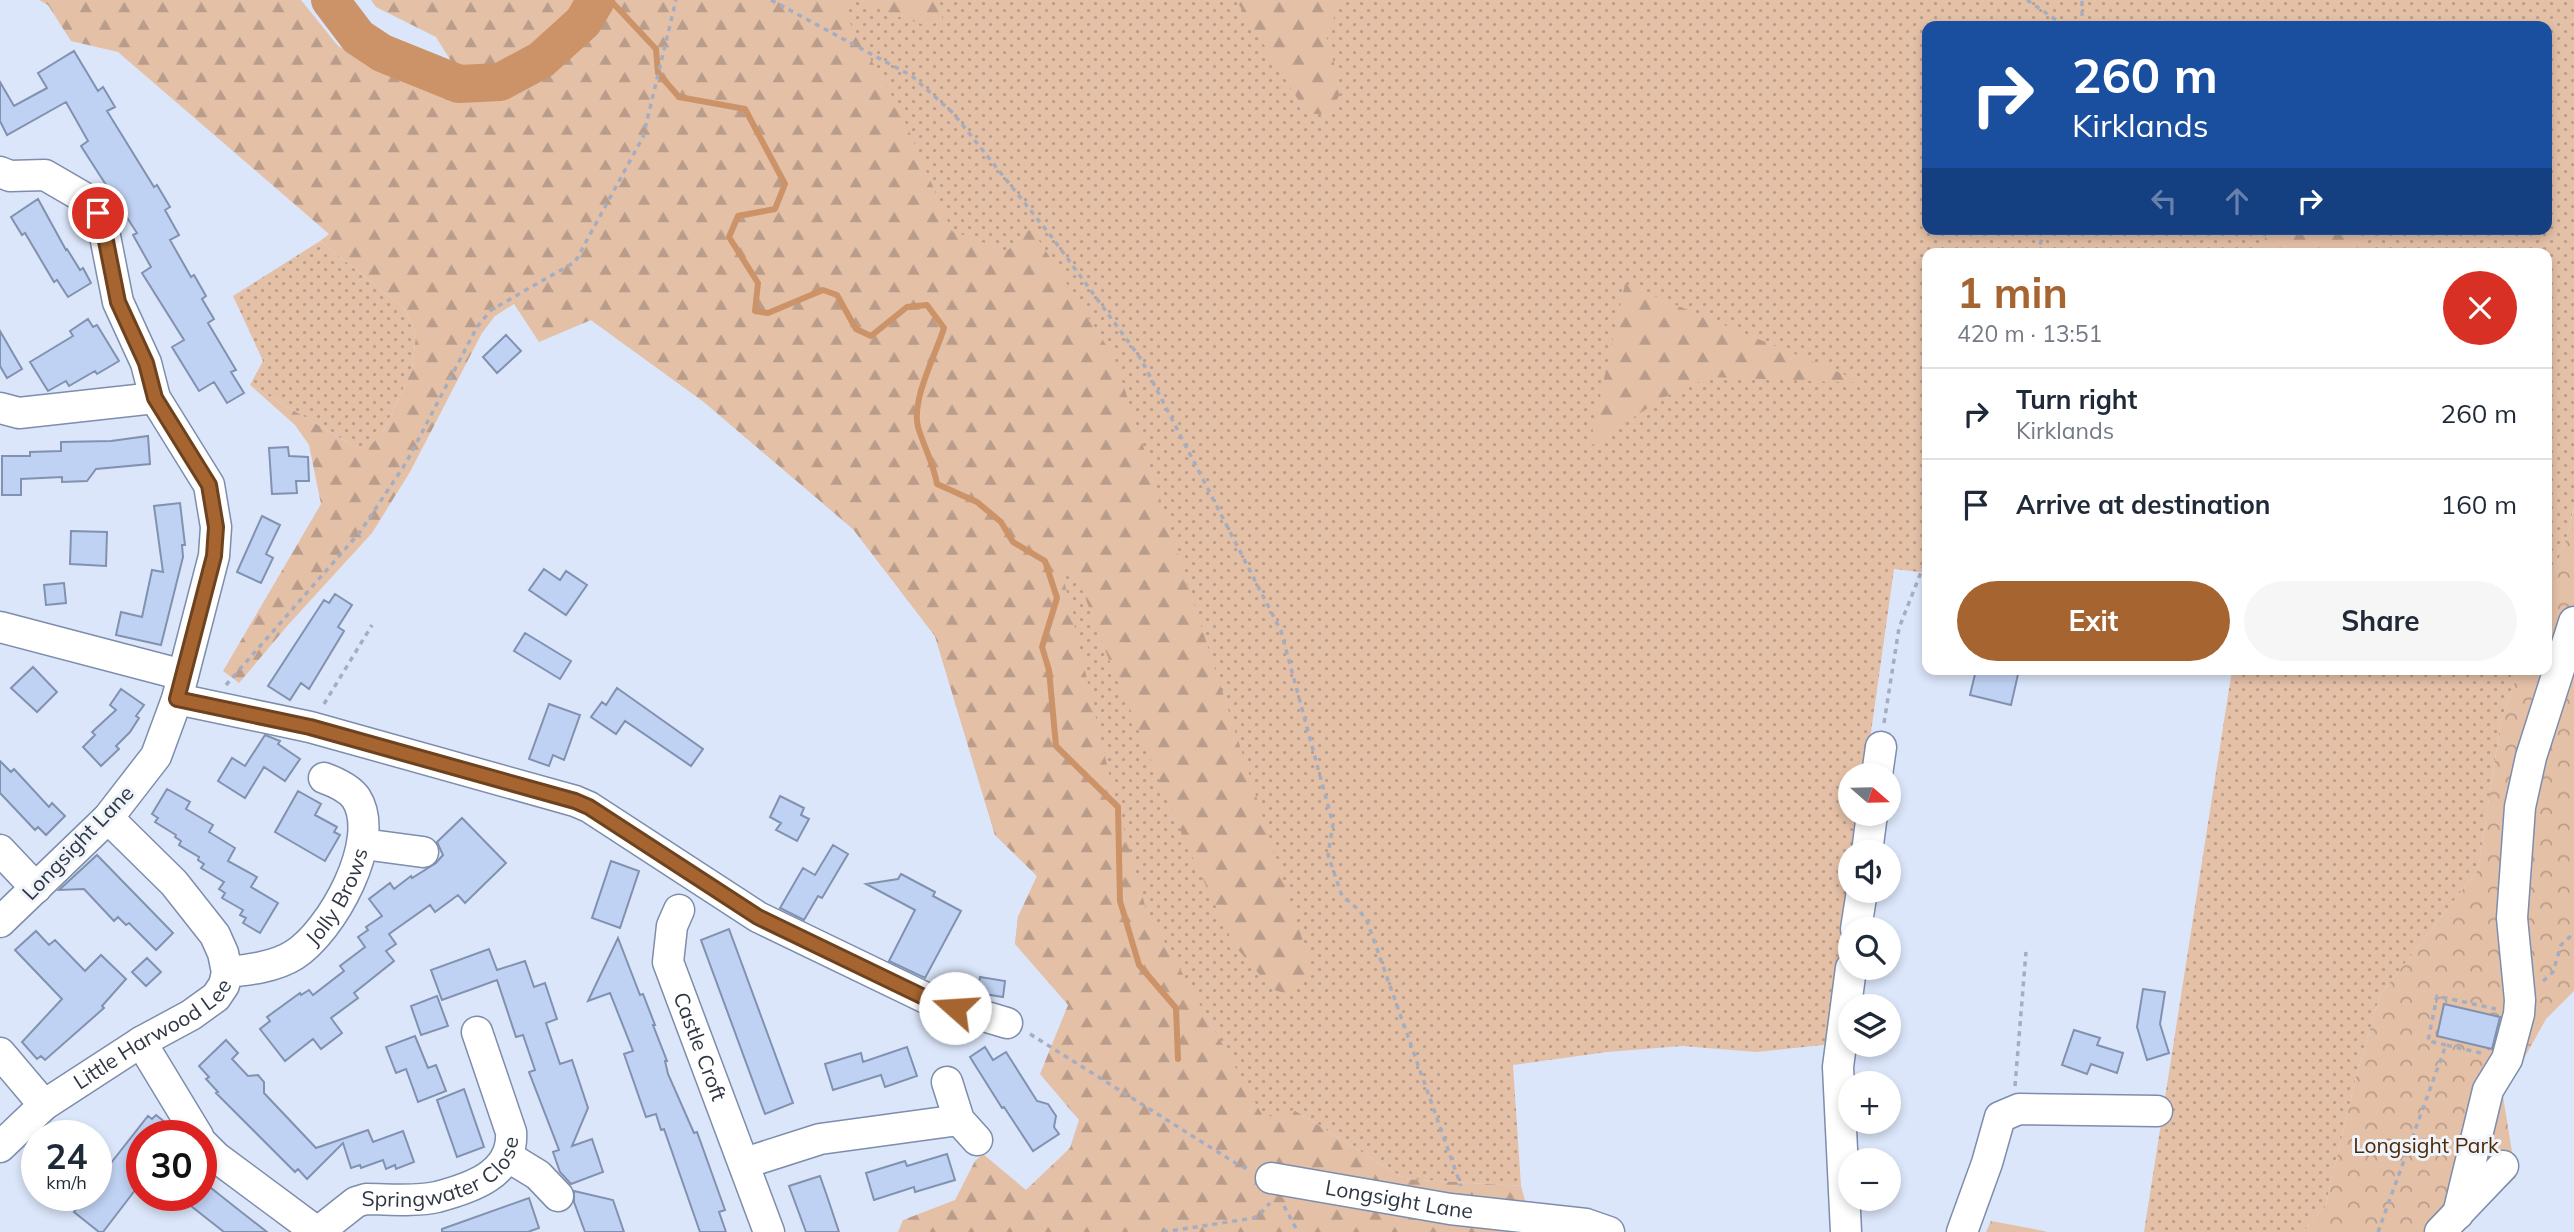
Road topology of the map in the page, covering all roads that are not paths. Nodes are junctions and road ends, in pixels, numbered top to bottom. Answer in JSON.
{"nodes":[{"id":1,"x":0,"y":172,"type":"edge"},
{"id":2,"x":155,"y":398,"type":"junction"},
{"id":3,"x":12,"y":417,"type":"edge"},
{"id":4,"x":2574,"y":622,"type":"edge"},
{"id":5,"x":0,"y":627,"type":"edge"},
{"id":6,"x":180,"y":687,"type":"junction"},
{"id":7,"x":324,"y":778,"type":"dead end"},
{"id":8,"x":108,"y":818,"type":"junction"},
{"id":9,"x":363,"y":844,"type":"junction"},
{"id":10,"x":0,"y":850,"type":"edge"},
{"id":11,"x":423,"y":852,"type":"dead end"},
{"id":12,"x":36,"y":888,"type":"junction"},
{"id":13,"x":669,"y":920,"type":"dead end"},
{"id":14,"x":0,"y":922,"type":"edge"},
{"id":15,"x":227,"y":972,"type":"junction"},
{"id":16,"x":1849,"y":980,"type":"edge"},
{"id":17,"x":1007,"y":1023,"type":"road end"},
{"id":18,"x":141,"y":1042,"type":"junction"},
{"id":19,"x":473,"y":1045,"type":"dead end"},
{"id":20,"x":0,"y":1053,"type":"edge"},
{"id":21,"x":947,"y":1082,"type":"dead end"},
{"id":22,"x":44,"y":1105,"type":"junction"},
{"id":23,"x":2157,"y":1111,"type":"dead end"},
{"id":24,"x":188,"y":1120,"type":"edge"},
{"id":25,"x":0,"y":1147,"type":"edge"},
{"id":26,"x":508,"y":1156,"type":"junction"},
{"id":27,"x":217,"y":1158,"type":"edge"},
{"id":28,"x":745,"y":1163,"type":"junction"},
{"id":29,"x":2503,"y":1167,"type":"dead end"},
{"id":30,"x":1278,"y":1184,"type":"road end"},
{"id":31,"x":558,"y":1196,"type":"dead end"},
{"id":32,"x":2449,"y":1223,"type":"edge"},
{"id":33,"x":317,"y":1232,"type":"edge"},
{"id":34,"x":769,"y":1232,"type":"edge"},
{"id":35,"x":1609,"y":1232,"type":"edge"},
{"id":36,"x":1846,"y":1232,"type":"edge"},
{"id":37,"x":1962,"y":1232,"type":"edge"}],
"edges":[{"from":1,"to":2,"type":"street","name":"Longsight Lane"},
{"from":2,"to":3,"type":"street"},
{"from":2,"to":6,"type":"street","name":"Longsight Lane"},
{"from":4,"to":32,"type":"street"},
{"from":5,"to":6,"type":"street"},
{"from":6,"to":8,"type":"street","name":"Longsight Lane"},
{"from":6,"to":17,"type":"street"},
{"from":7,"to":9,"type":"street","name":"Jolly Brows"},
{"from":8,"to":12,"type":"street","name":"Longsight Lane"},
{"from":8,"to":15,"type":"street","name":"Little Harwood Lee"},
{"from":9,"to":11,"type":"street"},
{"from":9,"to":15,"type":"street","name":"Jolly Brows"},
{"from":10,"to":12,"type":"street"},
{"from":12,"to":14,"type":"street","name":"Longsight Lane"},
{"from":13,"to":28,"type":"street","name":"Castle Croft"},
{"from":15,"to":18,"type":"street","name":"Little Harwood Lee"},
{"from":16,"to":36,"type":"street"},
{"from":18,"to":22,"type":"street","name":"Little Harwood Lee"},
{"from":18,"to":24,"type":"street"},
{"from":19,"to":26,"type":"street","name":"Springwater Close"},
{"from":20,"to":22,"type":"street"},
{"from":21,"to":28,"type":"street"},
{"from":22,"to":25,"type":"street","name":"Little Harwood Lee"},
{"from":23,"to":37,"type":"street"},
{"from":26,"to":31,"type":"street"},
{"from":26,"to":33,"type":"street","name":"Springwater Close"},
{"from":27,"to":33,"type":"street"},
{"from":28,"to":34,"type":"street","name":"Castle Croft"},
{"from":29,"to":32,"type":"street"},
{"from":30,"to":35,"type":"street","name":"Longsight Lane"}]}
